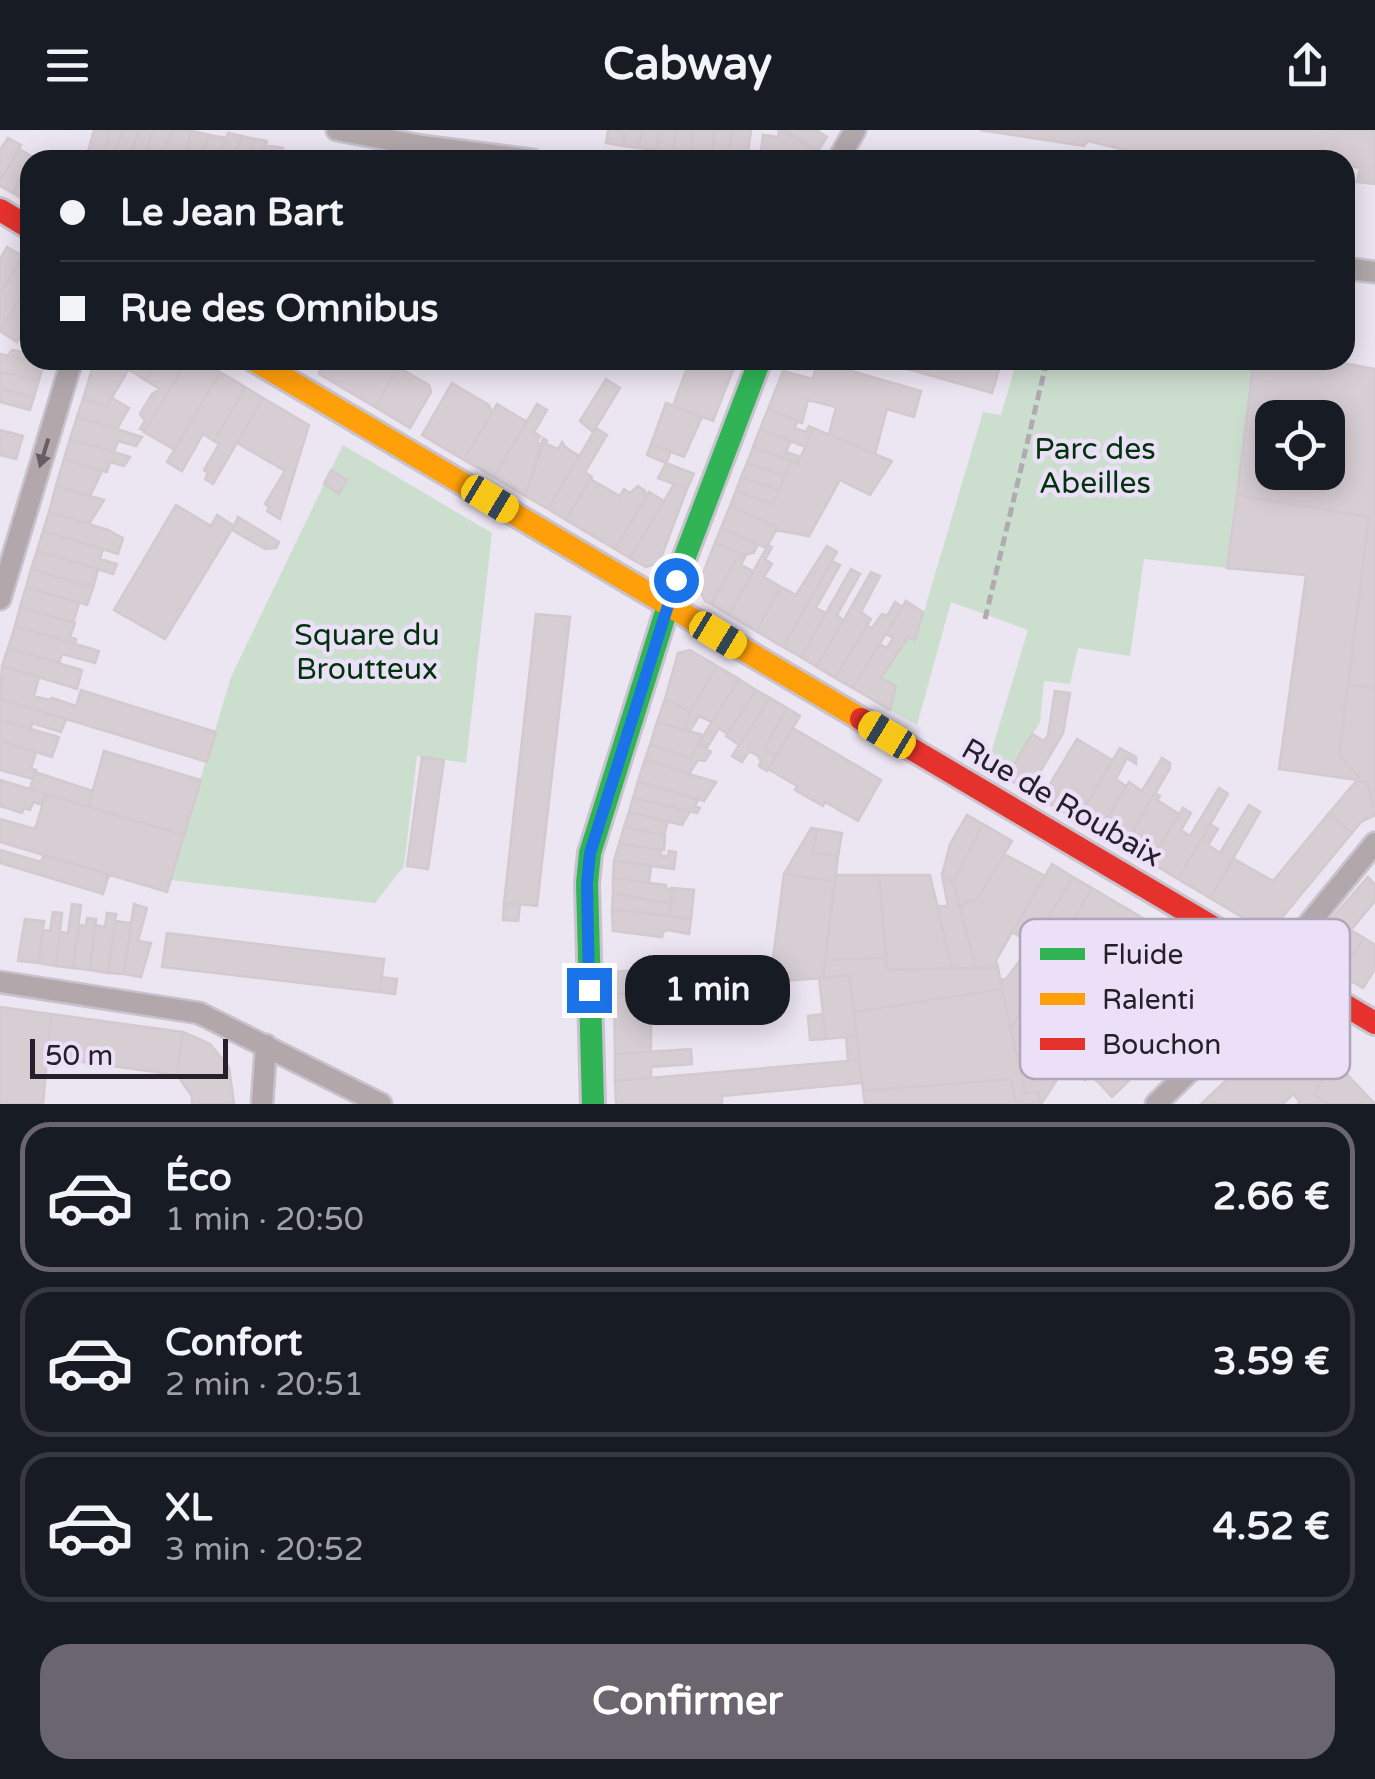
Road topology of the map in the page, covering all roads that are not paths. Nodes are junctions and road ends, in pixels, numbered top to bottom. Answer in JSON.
{"nodes":[{"id":1,"x":337,"y":130,"type":"edge"},
{"id":2,"x":467,"y":150,"type":"edge"},
{"id":3,"x":69,"y":370,"type":"edge"},
{"id":4,"x":271,"y":370,"type":"edge"},
{"id":5,"x":756,"y":370,"type":"edge"},
{"id":6,"x":0,"y":599,"type":"edge"},
{"id":7,"x":668,"y":606,"type":"junction"},
{"id":8,"x":1375,"y":844,"type":"edge"},
{"id":9,"x":1199,"y":919,"type":"edge"},
{"id":10,"x":1314,"y":919,"type":"edge"},
{"id":11,"x":0,"y":982,"type":"edge"},
{"id":12,"x":1350,"y":1008,"type":"edge"},
{"id":13,"x":1375,"y":1023,"type":"edge"},
{"id":14,"x":266,"y":1046,"type":"junction"},
{"id":15,"x":1182,"y":1079,"type":"edge"},
{"id":16,"x":262,"y":1104,"type":"edge"},
{"id":17,"x":382,"y":1104,"type":"edge"},
{"id":18,"x":594,"y":1104,"type":"edge"},
{"id":19,"x":1156,"y":1104,"type":"edge"}],
"edges":[{"from":1,"to":2,"type":"street"},
{"from":3,"to":6,"type":"street","one_way":true},
{"from":4,"to":7,"type":"street","name":"Rue de Roubaix"},
{"from":5,"to":7,"type":"street"},
{"from":7,"to":9,"type":"street","name":"Rue de Roubaix"},
{"from":7,"to":18,"type":"street"},
{"from":8,"to":10,"type":"street"},
{"from":11,"to":14,"type":"street"},
{"from":12,"to":13,"type":"street","name":"Rue de Roubaix"},
{"from":14,"to":16,"type":"street"},
{"from":14,"to":17,"type":"street"},
{"from":15,"to":19,"type":"street"}]}
